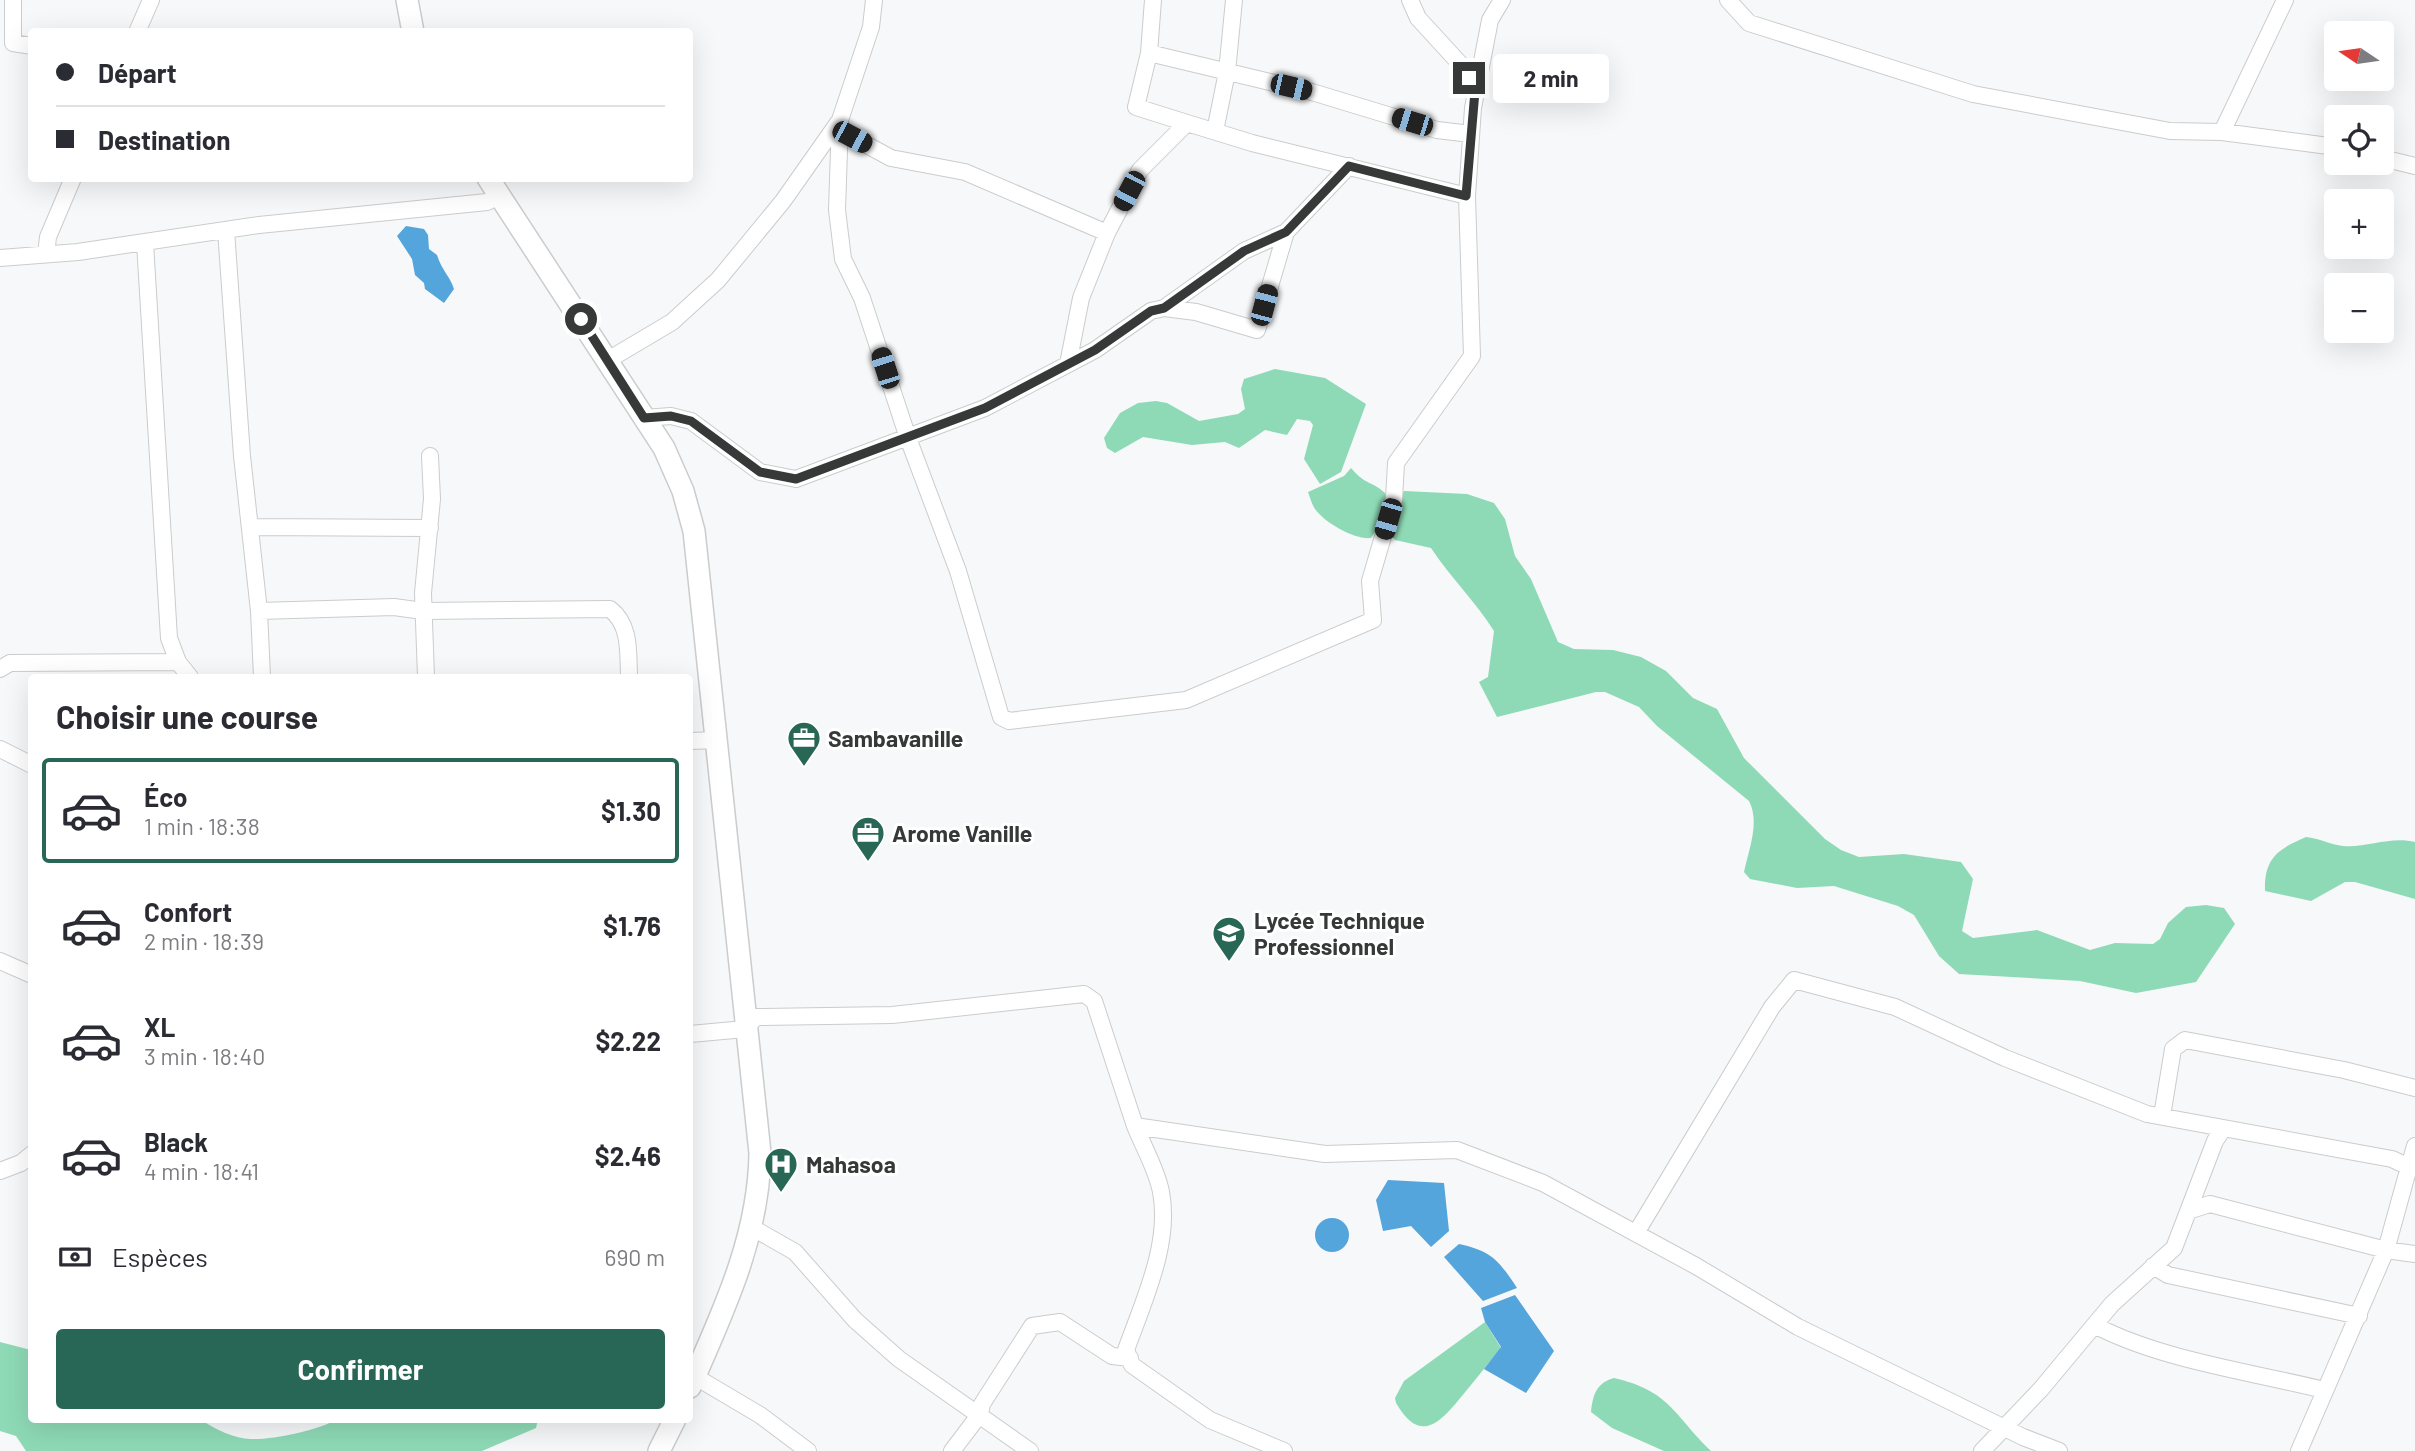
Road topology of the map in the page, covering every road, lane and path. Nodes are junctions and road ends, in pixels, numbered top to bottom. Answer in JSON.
{"nodes":[{"id":1,"x":13,"y":0,"type":"edge"},
{"id":2,"x":151,"y":0,"type":"edge"},
{"id":3,"x":407,"y":0,"type":"edge"},
{"id":4,"x":874,"y":0,"type":"edge"},
{"id":5,"x":1153,"y":0,"type":"edge"},
{"id":6,"x":1234,"y":0,"type":"edge"},
{"id":7,"x":1410,"y":0,"type":"edge"},
{"id":8,"x":1502,"y":0,"type":"edge"},
{"id":9,"x":1728,"y":0,"type":"edge"},
{"id":10,"x":2285,"y":0,"type":"edge"},
{"id":11,"x":139,"y":28,"type":"edge"},
{"id":12,"x":412,"y":28,"type":"edge"},
{"id":13,"x":28,"y":45,"type":"edge"},
{"id":14,"x":1149,"y":53,"type":"junction"},
{"id":15,"x":1227,"y":72,"type":"junction"},
{"id":16,"x":1475,"y":91,"type":"junction"},
{"id":17,"x":840,"y":120,"type":"junction"},
{"id":18,"x":1187,"y":123,"type":"junction"},
{"id":19,"x":1214,"y":131,"type":"junction"},
{"id":20,"x":2222,"y":132,"type":"junction"},
{"id":21,"x":1471,"y":134,"type":"junction"},
{"id":22,"x":840,"y":137,"type":"junction"},
{"id":23,"x":2324,"y":145,"type":"edge"},
{"id":24,"x":2394,"y":161,"type":"edge"},
{"id":25,"x":1349,"y":166,"type":"junction"},
{"id":26,"x":2415,"y":166,"type":"edge"},
{"id":27,"x":71,"y":182,"type":"edge"},
{"id":28,"x":493,"y":187,"type":"edge"},
{"id":29,"x":1466,"y":196,"type":"junction"},
{"id":30,"x":226,"y":230,"type":"junction"},
{"id":31,"x":1286,"y":232,"type":"junction"},
{"id":32,"x":1107,"y":233,"type":"junction"},
{"id":33,"x":145,"y":243,"type":"junction"},
{"id":34,"x":46,"y":254,"type":"junction"},
{"id":35,"x":0,"y":258,"type":"edge"},
{"id":36,"x":1164,"y":308,"type":"junction"},
{"id":37,"x":608,"y":360,"type":"junction"},
{"id":38,"x":1068,"y":364,"type":"junction"},
{"id":39,"x":644,"y":418,"type":"junction"},
{"id":40,"x":908,"y":438,"type":"junction"},
{"id":41,"x":430,"y":456,"type":"dead end"},
{"id":42,"x":252,"y":527,"type":"junction"},
{"id":43,"x":430,"y":528,"type":"junction"},
{"id":44,"x":259,"y":611,"type":"junction"},
{"id":45,"x":424,"y":611,"type":"junction"},
{"id":46,"x":178,"y":662,"type":"junction"},
{"id":47,"x":0,"y":669,"type":"edge"},
{"id":48,"x":188,"y":674,"type":"edge"},
{"id":49,"x":262,"y":674,"type":"edge"},
{"id":50,"x":426,"y":674,"type":"edge"},
{"id":51,"x":629,"y":674,"type":"edge"},
{"id":52,"x":717,"y":740,"type":"junction"},
{"id":53,"x":693,"y":741,"type":"edge"},
{"id":54,"x":0,"y":749,"type":"edge"},
{"id":55,"x":28,"y":763,"type":"edge"},
{"id":56,"x":0,"y":961,"type":"edge"},
{"id":57,"x":28,"y":973,"type":"edge"},
{"id":58,"x":745,"y":1029,"type":"junction"},
{"id":59,"x":693,"y":1034,"type":"edge"},
{"id":60,"x":2415,"y":1088,"type":"edge"},
{"id":61,"x":2162,"y":1116,"type":"junction"},
{"id":62,"x":1135,"y":1126,"type":"junction"},
{"id":63,"x":2223,"y":1129,"type":"junction"},
{"id":64,"x":2415,"y":1146,"type":"edge"},
{"id":65,"x":28,"y":1157,"type":"edge"},
{"id":66,"x":2412,"y":1167,"type":"edge"},
{"id":67,"x":0,"y":1171,"type":"edge"},
{"id":68,"x":2191,"y":1210,"type":"junction"},
{"id":69,"x":751,"y":1227,"type":"junction"},
{"id":70,"x":1636,"y":1233,"type":"junction"},
{"id":71,"x":2386,"y":1250,"type":"junction"},
{"id":72,"x":2415,"y":1254,"type":"edge"},
{"id":73,"x":2153,"y":1266,"type":"junction"},
{"id":74,"x":2359,"y":1316,"type":"junction"},
{"id":75,"x":2096,"y":1326,"type":"junction"},
{"id":76,"x":1130,"y":1358,"type":"junction"},
{"id":77,"x":693,"y":1380,"type":"edge"},
{"id":78,"x":693,"y":1382,"type":"edge"},
{"id":79,"x":2324,"y":1390,"type":"junction"},
{"id":80,"x":980,"y":1414,"type":"junction"},
{"id":81,"x":673,"y":1423,"type":"edge"},
{"id":82,"x":2004,"y":1427,"type":"junction"},
{"id":83,"x":659,"y":1451,"type":"edge"},
{"id":84,"x":808,"y":1451,"type":"edge"},
{"id":85,"x":952,"y":1451,"type":"edge"},
{"id":86,"x":1030,"y":1451,"type":"edge"},
{"id":87,"x":1284,"y":1451,"type":"edge"},
{"id":88,"x":1982,"y":1451,"type":"edge"},
{"id":89,"x":2059,"y":1451,"type":"edge"},
{"id":90,"x":2299,"y":1451,"type":"edge"}],
"edges":[{"from":1,"to":13,"type":"street"},
{"from":2,"to":11,"type":"street"},
{"from":3,"to":12,"type":"main road"},
{"from":4,"to":17,"type":"street"},
{"from":5,"to":14,"type":"street"},
{"from":6,"to":15,"type":"street"},
{"from":7,"to":16,"type":"street"},
{"from":8,"to":16,"type":"street"},
{"from":9,"to":20,"type":"street"},
{"from":10,"to":20,"type":"street"},
{"from":14,"to":15,"type":"street"},
{"from":14,"to":18,"type":"street"},
{"from":15,"to":19,"type":"street"},
{"from":15,"to":21,"type":"street"},
{"from":16,"to":21,"type":"street"},
{"from":17,"to":22,"type":"street"},
{"from":17,"to":37,"type":"street"},
{"from":18,"to":19,"type":"street"},
{"from":18,"to":32,"type":"street"},
{"from":19,"to":25,"type":"street"},
{"from":20,"to":23,"type":"street"},
{"from":21,"to":29,"type":"street"},
{"from":22,"to":32,"type":"street"},
{"from":22,"to":40,"type":"street"},
{"from":24,"to":26,"type":"street"},
{"from":25,"to":29,"type":"street"},
{"from":25,"to":31,"type":"street"},
{"from":27,"to":34,"type":"street"},
{"from":28,"to":30,"type":"street"},
{"from":28,"to":37,"type":"main road"},
{"from":29,"to":40,"type":"street"},
{"from":30,"to":33,"type":"street"},
{"from":30,"to":42,"type":"street"},
{"from":31,"to":36,"type":"street"},
{"from":31,"to":36,"type":"street"},
{"from":32,"to":38,"type":"street"},
{"from":33,"to":34,"type":"street"},
{"from":33,"to":46,"type":"street"},
{"from":34,"to":35,"type":"street"},
{"from":36,"to":38,"type":"street"},
{"from":37,"to":39,"type":"main road"},
{"from":38,"to":40,"type":"street"},
{"from":39,"to":40,"type":"street"},
{"from":39,"to":52,"type":"main road"},
{"from":41,"to":43,"type":"street"},
{"from":42,"to":43,"type":"street"},
{"from":42,"to":44,"type":"street"},
{"from":43,"to":45,"type":"street"},
{"from":44,"to":45,"type":"street"},
{"from":44,"to":49,"type":"street"},
{"from":45,"to":50,"type":"street"},
{"from":45,"to":51,"type":"street"},
{"from":46,"to":47,"type":"street"},
{"from":46,"to":48,"type":"street"},
{"from":52,"to":53,"type":"street"},
{"from":52,"to":58,"type":"main road"},
{"from":54,"to":55,"type":"street"},
{"from":56,"to":57,"type":"street"},
{"from":58,"to":59,"type":"street"},
{"from":58,"to":62,"type":"street"},
{"from":58,"to":69,"type":"main road"},
{"from":60,"to":61,"type":"street"},
{"from":61,"to":63,"type":"street"},
{"from":61,"to":70,"type":"street"},
{"from":62,"to":70,"type":"street"},
{"from":62,"to":76,"type":"street"},
{"from":63,"to":66,"type":"street"},
{"from":63,"to":68,"type":"street"},
{"from":64,"to":66,"type":"street"},
{"from":65,"to":67,"type":"street"},
{"from":66,"to":71,"type":"street"},
{"from":68,"to":71,"type":"street"},
{"from":68,"to":73,"type":"street"},
{"from":69,"to":77,"type":"main road"},
{"from":69,"to":80,"type":"street"},
{"from":70,"to":82,"type":"street"},
{"from":71,"to":72,"type":"street"},
{"from":71,"to":74,"type":"street"},
{"from":73,"to":74,"type":"street"},
{"from":73,"to":75,"type":"street"},
{"from":74,"to":79,"type":"street"},
{"from":75,"to":79,"type":"street"},
{"from":75,"to":82,"type":"street"},
{"from":76,"to":80,"type":"street"},
{"from":76,"to":87,"type":"street"},
{"from":78,"to":84,"type":"street"},
{"from":79,"to":90,"type":"street"},
{"from":80,"to":85,"type":"street"},
{"from":80,"to":86,"type":"street"},
{"from":81,"to":83,"type":"main road"},
{"from":82,"to":88,"type":"street"},
{"from":82,"to":89,"type":"street"}]}
